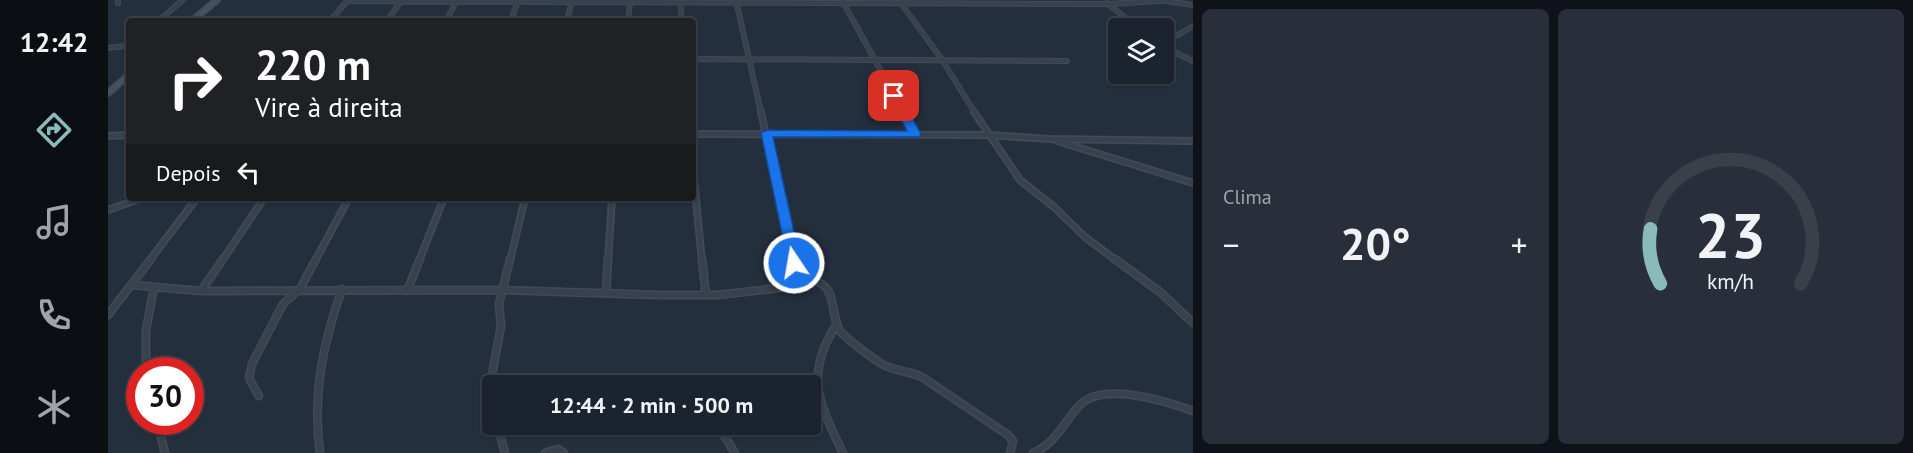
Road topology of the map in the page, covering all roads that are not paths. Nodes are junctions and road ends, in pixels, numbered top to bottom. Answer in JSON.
{"nodes":[{"id":1,"x":183,"y":0,"type":"edge"},
{"id":2,"x":217,"y":0,"type":"edge"},
{"id":3,"x":348,"y":0,"type":"edge"},
{"id":4,"x":965,"y":0,"type":"edge"},
{"id":5,"x":1103,"y":0,"type":"edge"},
{"id":6,"x":1159,"y":0,"type":"edge"},
{"id":7,"x":402,"y":1,"type":"edge"},
{"id":8,"x":457,"y":1,"type":"edge"},
{"id":9,"x":518,"y":1,"type":"edge"},
{"id":10,"x":572,"y":1,"type":"edge"},
{"id":11,"x":627,"y":1,"type":"edge"},
{"id":12,"x":681,"y":1,"type":"edge"},
{"id":13,"x":736,"y":1,"type":"edge"},
{"id":14,"x":792,"y":1,"type":"edge"},
{"id":15,"x":952,"y":1,"type":"edge"},
{"id":16,"x":843,"y":2,"type":"junction"},
{"id":17,"x":900,"y":2,"type":"junction"},
{"id":18,"x":973,"y":3,"type":"junction"},
{"id":19,"x":1108,"y":4,"type":"junction"},
{"id":20,"x":1193,"y":5,"type":"edge"},
{"id":21,"x":162,"y":18,"type":"edge"},
{"id":22,"x":196,"y":18,"type":"edge"},
{"id":23,"x":333,"y":18,"type":"edge"},
{"id":24,"x":389,"y":18,"type":"edge"},
{"id":25,"x":448,"y":18,"type":"edge"},
{"id":26,"x":512,"y":18,"type":"edge"},
{"id":27,"x":568,"y":18,"type":"edge"},
{"id":28,"x":628,"y":18,"type":"edge"},
{"id":29,"x":682,"y":18,"type":"edge"},
{"id":30,"x":1126,"y":18,"type":"edge"},
{"id":31,"x":1193,"y":26,"type":"edge"},
{"id":32,"x":1174,"y":38,"type":"edge"},
{"id":33,"x":124,"y":45,"type":"edge"},
{"id":34,"x":108,"y":48,"type":"edge"},
{"id":35,"x":1174,"y":51,"type":"edge"},
{"id":36,"x":749,"y":58,"type":"junction"},
{"id":37,"x":873,"y":58,"type":"junction"},
{"id":38,"x":941,"y":58,"type":"junction"},
{"id":39,"x":696,"y":59,"type":"edge"},
{"id":40,"x":1067,"y":61,"type":"dead end"},
{"id":41,"x":1193,"y":61,"type":"edge"},
{"id":42,"x":126,"y":78,"type":"edge"},
{"id":43,"x":108,"y":93,"type":"edge"},
{"id":44,"x":767,"y":133,"type":"junction"},
{"id":45,"x":696,"y":134,"type":"edge"},
{"id":46,"x":915,"y":134,"type":"junction"},
{"id":47,"x":126,"y":135,"type":"edge"},
{"id":48,"x":988,"y":135,"type":"junction"},
{"id":49,"x":108,"y":136,"type":"edge"},
{"id":50,"x":1049,"y":139,"type":"junction"},
{"id":51,"x":1193,"y":141,"type":"edge"},
{"id":52,"x":1193,"y":183,"type":"edge"},
{"id":53,"x":696,"y":198,"type":"edge"},
{"id":54,"x":134,"y":201,"type":"edge"},
{"id":55,"x":195,"y":201,"type":"edge"},
{"id":56,"x":262,"y":201,"type":"edge"},
{"id":57,"x":347,"y":201,"type":"edge"},
{"id":58,"x":443,"y":201,"type":"edge"},
{"id":59,"x":524,"y":201,"type":"edge"},
{"id":60,"x":612,"y":201,"type":"edge"},
{"id":61,"x":108,"y":210,"type":"edge"},
{"id":62,"x":795,"y":282,"type":"junction"},
{"id":63,"x":132,"y":285,"type":"junction"},
{"id":64,"x":154,"y":288,"type":"junction"},
{"id":65,"x":300,"y":289,"type":"junction"},
{"id":66,"x":342,"y":289,"type":"junction"},
{"id":67,"x":501,"y":290,"type":"junction"},
{"id":68,"x":201,"y":291,"type":"junction"},
{"id":69,"x":407,"y":291,"type":"junction"},
{"id":70,"x":606,"y":292,"type":"junction"},
{"id":71,"x":706,"y":295,"type":"junction"},
{"id":72,"x":108,"y":315,"type":"edge"},
{"id":73,"x":1192,"y":323,"type":"edge"},
{"id":74,"x":836,"y":325,"type":"junction"},
{"id":75,"x":146,"y":357,"type":"edge"},
{"id":76,"x":493,"y":375,"type":"edge"},
{"id":77,"x":259,"y":396,"type":"dead end"},
{"id":78,"x":1193,"y":411,"type":"edge"},
{"id":79,"x":160,"y":435,"type":"edge"},
{"id":80,"x":500,"y":435,"type":"edge"},
{"id":81,"x":724,"y":435,"type":"edge"},
{"id":82,"x":165,"y":453,"type":"edge"},
{"id":83,"x":320,"y":453,"type":"edge"},
{"id":84,"x":505,"y":453,"type":"edge"},
{"id":85,"x":545,"y":453,"type":"edge"},
{"id":86,"x":564,"y":453,"type":"edge"},
{"id":87,"x":735,"y":453,"type":"edge"},
{"id":88,"x":843,"y":453,"type":"edge"},
{"id":89,"x":1010,"y":453,"type":"edge"},
{"id":90,"x":1033,"y":453,"type":"edge"}],
"edges":[{"from":1,"to":21,"type":"street"},
{"from":2,"to":22,"type":"main road"},
{"from":3,"to":7,"type":"street"},
{"from":3,"to":23,"type":"street"},
{"from":4,"to":18,"type":"street"},
{"from":5,"to":19,"type":"street"},
{"from":6,"to":19,"type":"street"},
{"from":6,"to":20,"type":"street"},
{"from":7,"to":8,"type":"street"},
{"from":7,"to":24,"type":"street"},
{"from":8,"to":9,"type":"street"},
{"from":8,"to":25,"type":"street"},
{"from":9,"to":10,"type":"street"},
{"from":9,"to":26,"type":"street"},
{"from":10,"to":11,"type":"street"},
{"from":10,"to":27,"type":"street"},
{"from":11,"to":12,"type":"street"},
{"from":11,"to":28,"type":"street"},
{"from":12,"to":13,"type":"street"},
{"from":12,"to":29,"type":"street"},
{"from":13,"to":14,"type":"street"},
{"from":13,"to":36,"type":"street"},
{"from":14,"to":16,"type":"street"},
{"from":15,"to":17,"type":"street"},
{"from":15,"to":18,"type":"street"},
{"from":16,"to":17,"type":"street"},
{"from":16,"to":37,"type":"street"},
{"from":17,"to":38,"type":"street"},
{"from":18,"to":19,"type":"street"},
{"from":19,"to":30,"type":"street"},
{"from":31,"to":32,"type":"street"},
{"from":33,"to":34,"type":"street"},
{"from":35,"to":41,"type":"street"},
{"from":36,"to":37,"type":"street"},
{"from":36,"to":39,"type":"street"},
{"from":36,"to":44,"type":"street"},
{"from":37,"to":38,"type":"street"},
{"from":37,"to":46,"type":"street"},
{"from":38,"to":40,"type":"street"},
{"from":38,"to":48,"type":"street"},
{"from":42,"to":43,"type":"main road"},
{"from":44,"to":45,"type":"street"},
{"from":44,"to":46,"type":"street"},
{"from":44,"to":62,"type":"street"},
{"from":46,"to":48,"type":"street"},
{"from":47,"to":49,"type":"street"},
{"from":48,"to":50,"type":"street"},
{"from":48,"to":73,"type":"street"},
{"from":50,"to":51,"type":"street"},
{"from":50,"to":52,"type":"street"},
{"from":53,"to":71,"type":"street"},
{"from":54,"to":61,"type":"street"},
{"from":55,"to":63,"type":"street"},
{"from":56,"to":68,"type":"street"},
{"from":57,"to":65,"type":"street"},
{"from":58,"to":69,"type":"street"},
{"from":59,"to":67,"type":"street"},
{"from":60,"to":70,"type":"street"},
{"from":62,"to":71,"type":"street"},
{"from":62,"to":74,"type":"street"},
{"from":63,"to":64,"type":"street"},
{"from":63,"to":72,"type":"street"},
{"from":64,"to":68,"type":"street"},
{"from":64,"to":75,"type":"street"},
{"from":65,"to":66,"type":"street"},
{"from":65,"to":68,"type":"street"},
{"from":65,"to":77,"type":"street"},
{"from":66,"to":69,"type":"street"},
{"from":66,"to":83,"type":"street"},
{"from":67,"to":69,"type":"street"},
{"from":67,"to":70,"type":"street"},
{"from":67,"to":76,"type":"street"},
{"from":70,"to":71,"type":"street"},
{"from":74,"to":88,"type":"street"},
{"from":74,"to":89,"type":"street"},
{"from":78,"to":90,"type":"street"},
{"from":79,"to":82,"type":"street"},
{"from":80,"to":84,"type":"street"},
{"from":81,"to":87,"type":"street"},
{"from":85,"to":86,"type":"street"}]}
